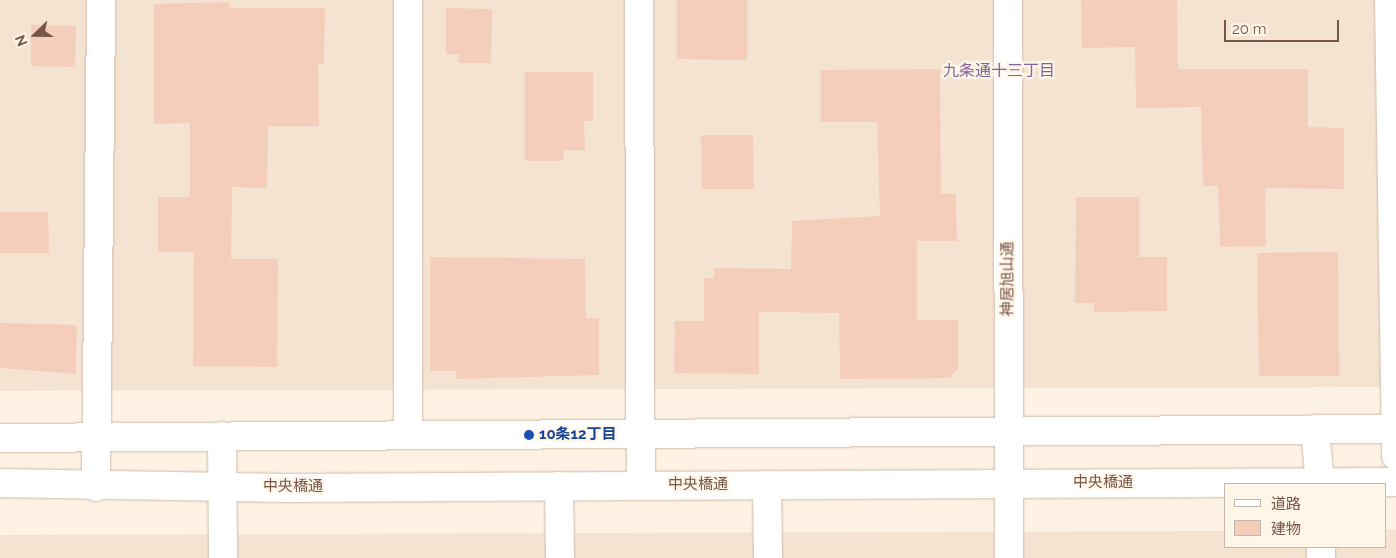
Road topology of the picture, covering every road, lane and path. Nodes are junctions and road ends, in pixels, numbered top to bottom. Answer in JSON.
{"nodes":[{"id":1,"x":101,"y":0,"type":"edge"},
{"id":2,"x":408,"y":0,"type":"edge"},
{"id":3,"x":639,"y":0,"type":"edge"},
{"id":4,"x":1008,"y":0,"type":"edge"},
{"id":5,"x":1389,"y":0,"type":"edge"},
{"id":6,"x":1315,"y":429,"type":"junction"},
{"id":7,"x":1395,"y":429,"type":"edge"},
{"id":8,"x":1009,"y":431,"type":"junction"},
{"id":9,"x":408,"y":434,"type":"junction"},
{"id":10,"x":641,"y":434,"type":"junction"},
{"id":11,"x":222,"y":436,"type":"junction"},
{"id":12,"x":95,"y":437,"type":"junction"},
{"id":13,"x":0,"y":438,"type":"edge"},
{"id":14,"x":1396,"y":456,"type":"edge"},
{"id":15,"x":1396,"y":482,"type":"edge"},
{"id":16,"x":0,"y":483,"type":"edge"},
{"id":17,"x":1224,"y":483,"type":"edge"},
{"id":18,"x":1320,"y":483,"type":"edge"},
{"id":19,"x":1009,"y":484,"type":"junction"},
{"id":20,"x":767,"y":485,"type":"junction"},
{"id":21,"x":559,"y":486,"type":"junction"},
{"id":22,"x":641,"y":486,"type":"junction"},
{"id":23,"x":96,"y":487,"type":"junction"},
{"id":24,"x":223,"y":487,"type":"junction"},
{"id":25,"x":223,"y":558,"type":"edge"},
{"id":26,"x":560,"y":558,"type":"edge"},
{"id":27,"x":768,"y":558,"type":"edge"},
{"id":28,"x":1009,"y":558,"type":"edge"}],
"edges":[{"from":1,"to":12,"type":"street"},
{"from":2,"to":9,"type":"street"},
{"from":3,"to":10,"type":"street"},
{"from":4,"to":8,"type":"street","name":"神居旭山通"},
{"from":5,"to":7,"type":"street"},
{"from":6,"to":7,"type":"street"},
{"from":6,"to":8,"type":"street"},
{"from":6,"to":18,"type":"street"},
{"from":7,"to":14,"type":"street"},
{"from":8,"to":10,"type":"street"},
{"from":8,"to":19,"type":"street","name":"神居旭山通"},
{"from":9,"to":10,"type":"street"},
{"from":9,"to":11,"type":"street"},
{"from":10,"to":22,"type":"street"},
{"from":11,"to":12,"type":"street"},
{"from":11,"to":24,"type":"street"},
{"from":12,"to":13,"type":"street"},
{"from":12,"to":23,"type":"street"},
{"from":15,"to":18,"type":"street","name":"中央橋通"},
{"from":16,"to":23,"type":"street","name":"中央橋通"},
{"from":17,"to":19,"type":"street","name":"中央橋通"},
{"from":19,"to":20,"type":"street","name":"中央橋通"},
{"from":19,"to":28,"type":"street","name":"神居旭山通"},
{"from":20,"to":22,"type":"street","name":"中央橋通"},
{"from":20,"to":27,"type":"street"},
{"from":21,"to":22,"type":"street","name":"中央橋通"},
{"from":21,"to":24,"type":"street","name":"中央橋通"},
{"from":21,"to":26,"type":"street"},
{"from":23,"to":24,"type":"street","name":"中央橋通"},
{"from":24,"to":25,"type":"street"}]}
